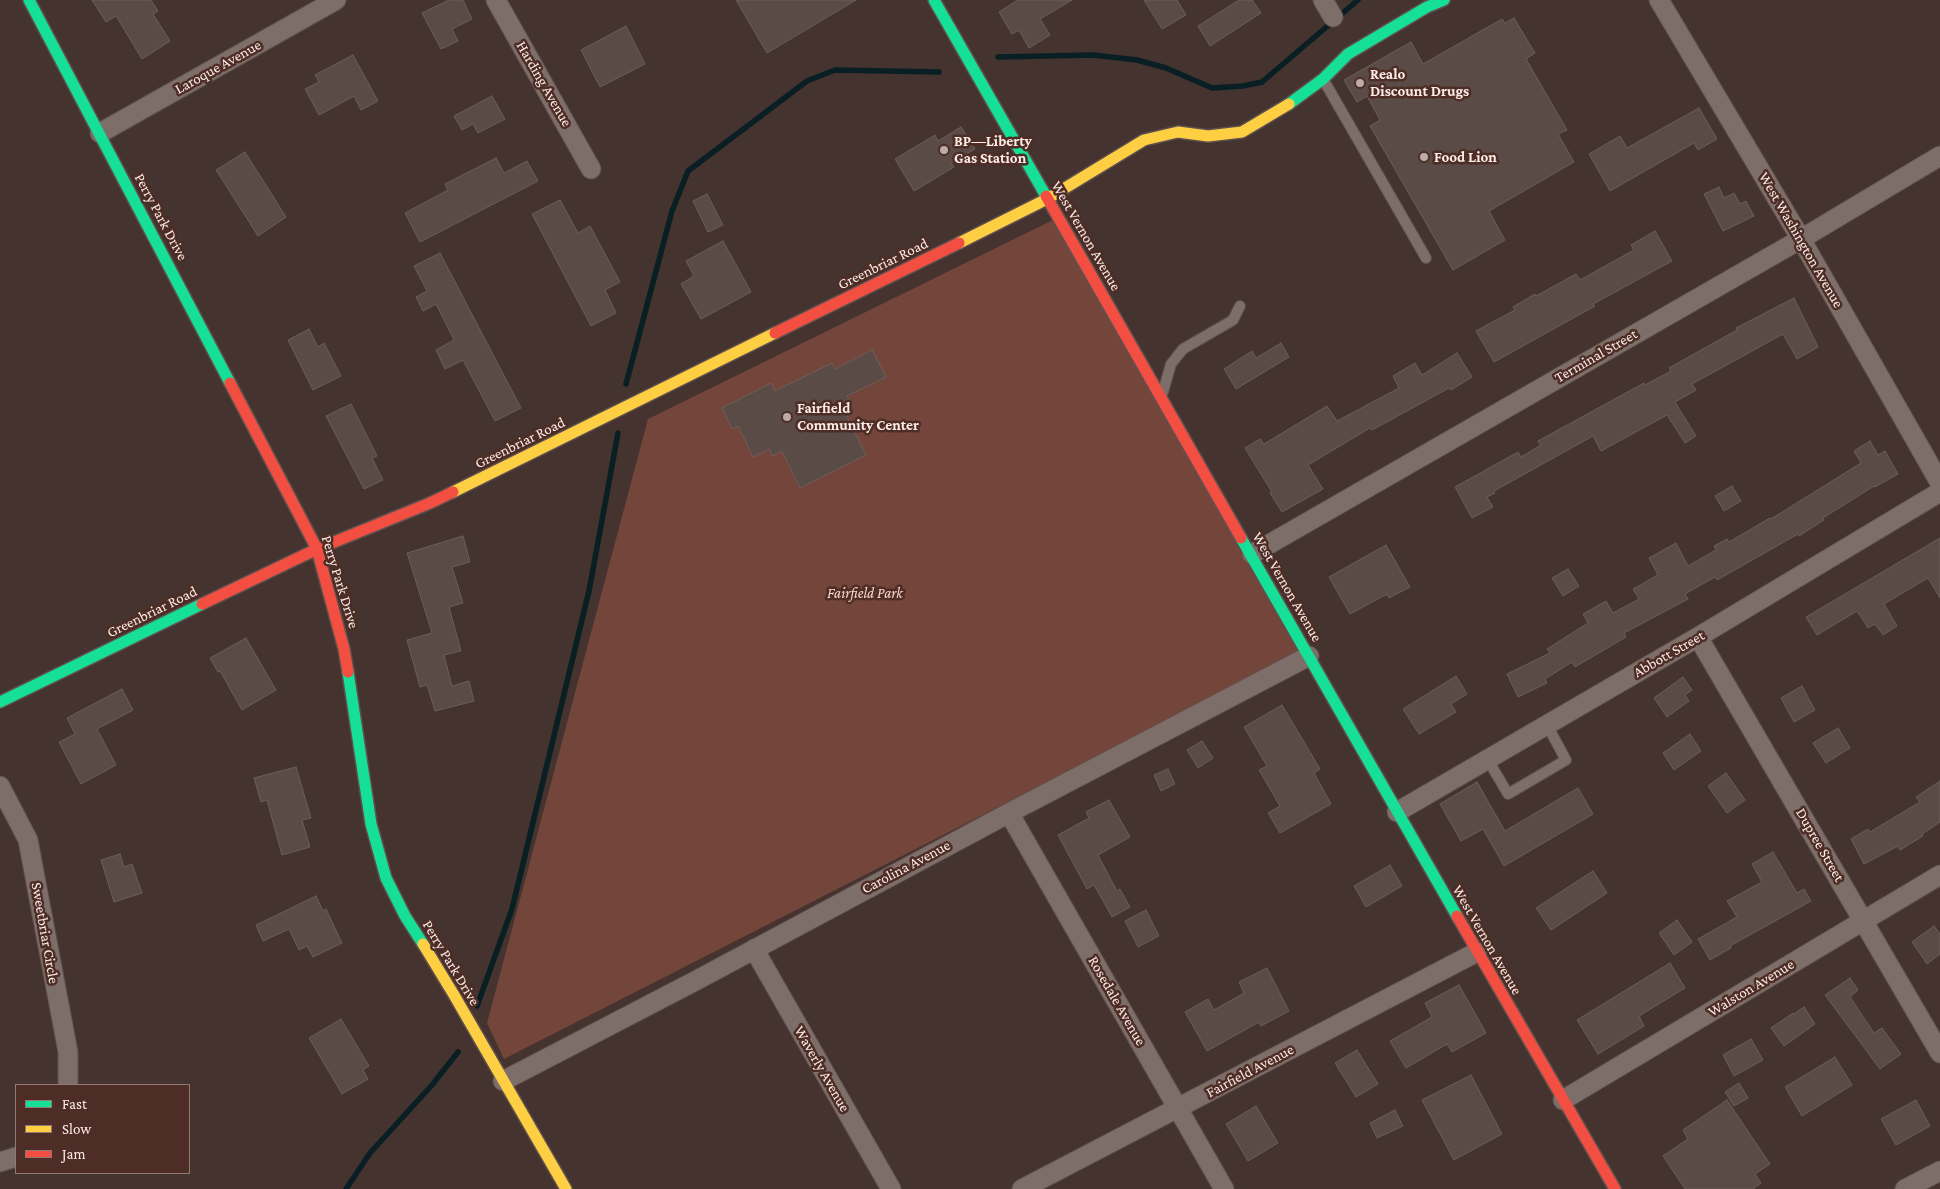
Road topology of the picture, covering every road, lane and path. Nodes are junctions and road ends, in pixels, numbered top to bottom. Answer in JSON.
{"nodes":[{"id":1,"x":29,"y":0,"type":"edge"},
{"id":2,"x":336,"y":0,"type":"edge"},
{"id":3,"x":496,"y":0,"type":"edge"},
{"id":4,"x":934,"y":0,"type":"edge"},
{"id":5,"x":1323,"y":0,"type":"edge"},
{"id":6,"x":1444,"y":0,"type":"edge"},
{"id":7,"x":1659,"y":0,"type":"edge"},
{"id":8,"x":1333,"y":17,"type":"dead end"},
{"id":9,"x":1323,"y":79,"type":"junction"},
{"id":10,"x":100,"y":133,"type":"junction"},
{"id":11,"x":1940,"y":156,"type":"edge"},
{"id":12,"x":591,"y":169,"type":"dead end"},
{"id":13,"x":1048,"y":199,"type":"junction"},
{"id":14,"x":1801,"y":238,"type":"junction"},
{"id":15,"x":1426,"y":258,"type":"dead end"},
{"id":16,"x":1240,"y":306,"type":"dead end"},
{"id":17,"x":1161,"y":398,"type":"junction"},
{"id":18,"x":1940,"y":483,"type":"edge"},
{"id":19,"x":1940,"y":492,"type":"edge"},
{"id":20,"x":317,"y":548,"type":"junction"},
{"id":21,"x":1252,"y":554,"type":"junction"},
{"id":22,"x":1698,"y":637,"type":"junction"},
{"id":23,"x":1309,"y":656,"type":"junction"},
{"id":24,"x":0,"y":702,"type":"edge"},
{"id":25,"x":1547,"y":725,"type":"junction"},
{"id":26,"x":1488,"y":760,"type":"junction"},
{"id":27,"x":0,"y":786,"type":"edge"},
{"id":28,"x":1009,"y":812,"type":"junction"},
{"id":29,"x":1397,"y":812,"type":"junction"},
{"id":30,"x":1940,"y":875,"type":"edge"},
{"id":31,"x":1864,"y":920,"type":"junction"},
{"id":32,"x":754,"y":949,"type":"junction"},
{"id":33,"x":1477,"y":952,"type":"junction"},
{"id":34,"x":1940,"y":1053,"type":"edge"},
{"id":35,"x":504,"y":1081,"type":"junction"},
{"id":36,"x":68,"y":1084,"type":"edge"},
{"id":37,"x":1563,"y":1100,"type":"junction"},
{"id":38,"x":1178,"y":1108,"type":"junction"},
{"id":39,"x":15,"y":1156,"type":"edge"},
{"id":40,"x":0,"y":1162,"type":"edge"},
{"id":41,"x":1940,"y":1171,"type":"edge"},
{"id":42,"x":566,"y":1189,"type":"edge"},
{"id":43,"x":890,"y":1189,"type":"edge"},
{"id":44,"x":1022,"y":1189,"type":"edge"},
{"id":45,"x":1224,"y":1189,"type":"edge"},
{"id":46,"x":1615,"y":1189,"type":"edge"},
{"id":47,"x":1905,"y":1189,"type":"edge"}],
"edges":[{"from":1,"to":10,"type":"street","name":"Perry Park Drive"},
{"from":2,"to":10,"type":"street","name":"Laroque Avenue"},
{"from":3,"to":12,"type":"street","name":"Harding Avenue"},
{"from":4,"to":13,"type":"street","name":"West Vernon Avenue"},
{"from":5,"to":8,"type":"street"},
{"from":6,"to":9,"type":"street","name":"Greenbriar Road"},
{"from":7,"to":14,"type":"street","name":"West Washington Avenue"},
{"from":9,"to":13,"type":"street","name":"Greenbriar Road"},
{"from":9,"to":15,"type":"lane"},
{"from":10,"to":20,"type":"street","name":"Perry Park Drive"},
{"from":11,"to":14,"type":"street","name":"Terminal Street"},
{"from":13,"to":17,"type":"street","name":"West Vernon Avenue"},
{"from":13,"to":20,"type":"street","name":"Greenbriar Road"},
{"from":14,"to":18,"type":"street","name":"West Washington Avenue"},
{"from":14,"to":21,"type":"street","name":"Terminal Street"},
{"from":16,"to":17,"type":"lane"},
{"from":17,"to":21,"type":"street","name":"West Vernon Avenue"},
{"from":19,"to":22,"type":"street","name":"Abbott Street"},
{"from":20,"to":24,"type":"street","name":"Greenbriar Road"},
{"from":20,"to":35,"type":"street","name":"Perry Park Drive"},
{"from":21,"to":23,"type":"street","name":"West Vernon Avenue"},
{"from":22,"to":25,"type":"street","name":"Abbott Street"},
{"from":22,"to":31,"type":"street","name":"Dupree Street"},
{"from":23,"to":28,"type":"street","name":"Carolina Avenue"},
{"from":23,"to":29,"type":"street","name":"West Vernon Avenue"},
{"from":25,"to":26,"type":"street","name":"Abbott Street"},
{"from":25,"to":26,"type":"lane"},
{"from":26,"to":29,"type":"street","name":"Abbott Street"},
{"from":27,"to":36,"type":"street","name":"Sweetbriar Circle"},
{"from":28,"to":32,"type":"street","name":"Carolina Avenue"},
{"from":28,"to":38,"type":"street","name":"Rosedale Avenue"},
{"from":29,"to":33,"type":"street","name":"West Vernon Avenue"},
{"from":30,"to":31,"type":"street","name":"Walston Avenue"},
{"from":31,"to":34,"type":"street","name":"Dupree Street"},
{"from":31,"to":37,"type":"street","name":"Walston Avenue"},
{"from":32,"to":35,"type":"street","name":"Carolina Avenue"},
{"from":32,"to":43,"type":"street","name":"Waverly Avenue"},
{"from":33,"to":37,"type":"street","name":"West Vernon Avenue"},
{"from":33,"to":38,"type":"street","name":"Fairfield Avenue"},
{"from":35,"to":42,"type":"street","name":"Perry Park Drive"},
{"from":37,"to":46,"type":"street","name":"West Vernon Avenue"},
{"from":38,"to":44,"type":"street","name":"Fairfield Avenue"},
{"from":38,"to":45,"type":"street","name":"Rosedale Avenue"},
{"from":39,"to":40,"type":"street"},
{"from":41,"to":47,"type":"street"}]}
